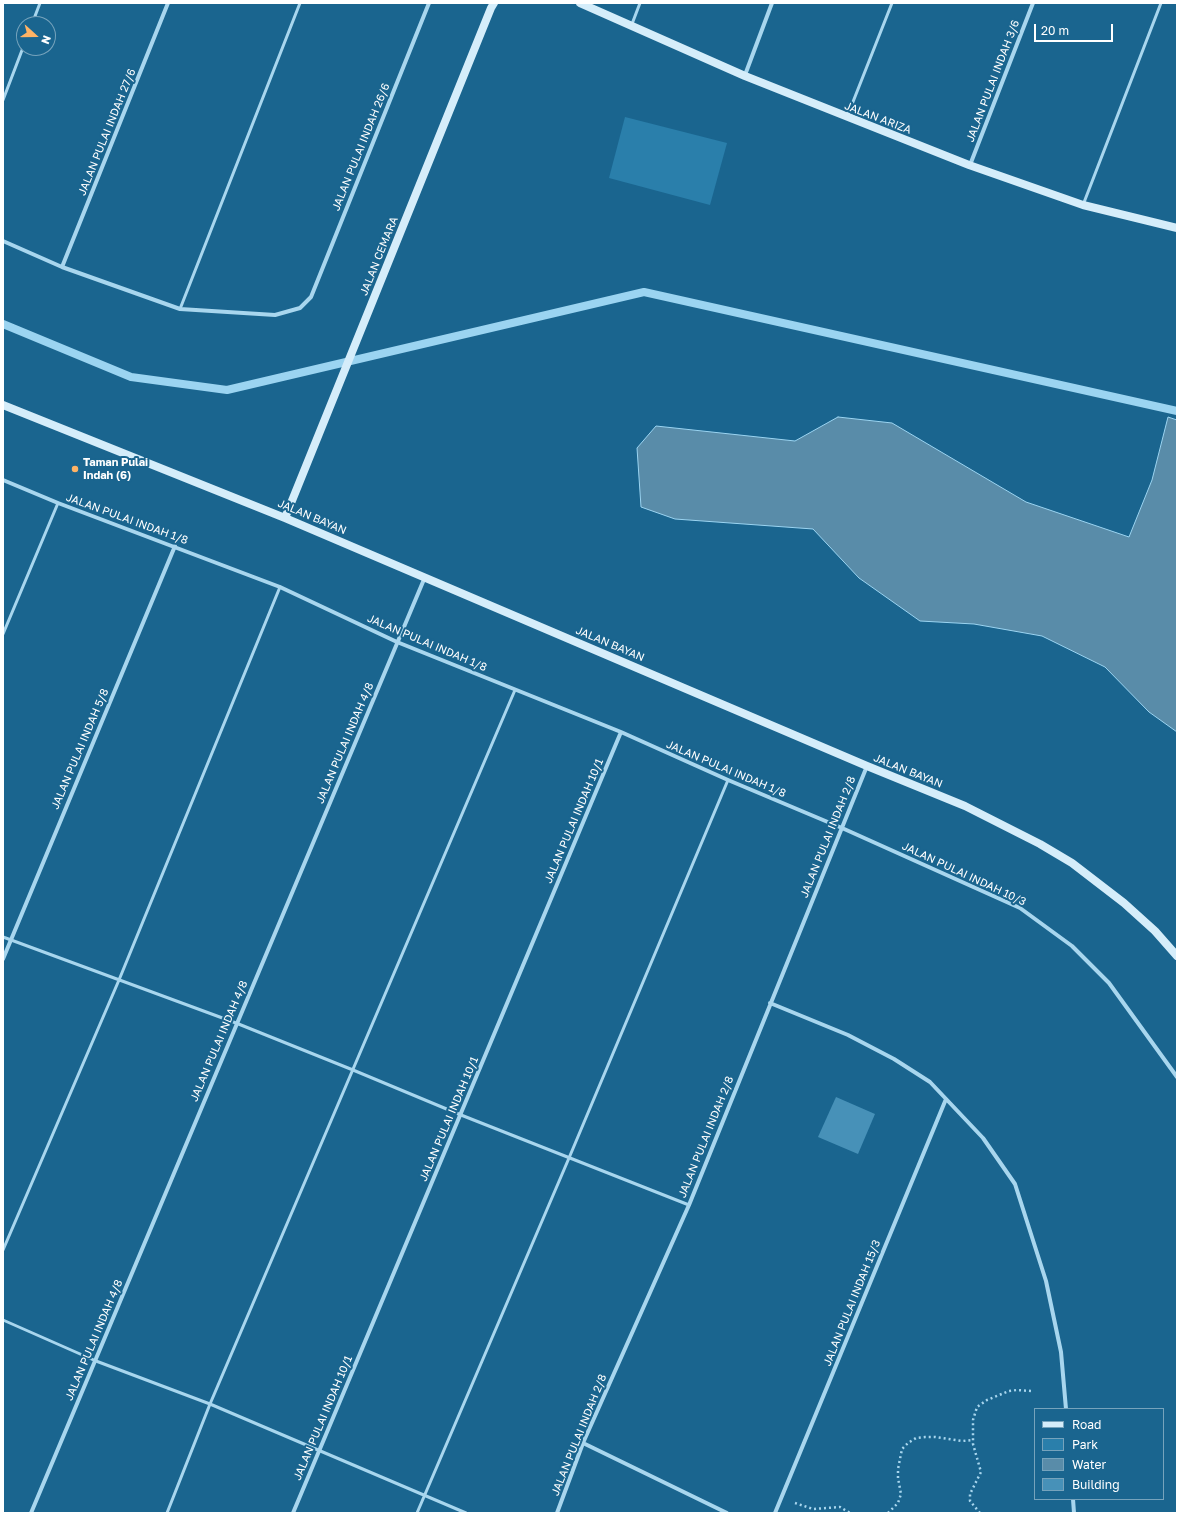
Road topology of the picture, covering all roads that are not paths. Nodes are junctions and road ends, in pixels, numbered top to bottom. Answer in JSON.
{"nodes":[{"id":1,"x":40,"y":3,"type":"edge"},
{"id":2,"x":168,"y":3,"type":"edge"},
{"id":3,"x":300,"y":3,"type":"edge"},
{"id":4,"x":429,"y":3,"type":"edge"},
{"id":5,"x":494,"y":3,"type":"edge"},
{"id":6,"x":580,"y":3,"type":"edge"},
{"id":7,"x":640,"y":3,"type":"edge"},
{"id":8,"x":772,"y":3,"type":"edge"},
{"id":9,"x":892,"y":3,"type":"edge"},
{"id":10,"x":1033,"y":3,"type":"edge"},
{"id":11,"x":1161,"y":3,"type":"edge"},
{"id":12,"x":35,"y":16,"type":"edge"},
{"id":13,"x":631,"y":26,"type":"junction"},
{"id":14,"x":20,"y":56,"type":"edge"},
{"id":15,"x":744,"y":76,"type":"junction"},
{"id":16,"x":3,"y":100,"type":"edge"},
{"id":17,"x":847,"y":117,"type":"junction"},
{"id":18,"x":970,"y":165,"type":"junction"},
{"id":19,"x":1083,"y":205,"type":"junction"},
{"id":20,"x":1177,"y":228,"type":"edge"},
{"id":21,"x":3,"y":241,"type":"edge"},
{"id":22,"x":62,"y":268,"type":"junction"},
{"id":23,"x":180,"y":309,"type":"junction"},
{"id":24,"x":3,"y":405,"type":"edge"},
{"id":25,"x":3,"y":480,"type":"edge"},
{"id":26,"x":58,"y":503,"type":"junction"},
{"id":27,"x":285,"y":518,"type":"junction"},
{"id":28,"x":175,"y":546,"type":"junction"},
{"id":29,"x":425,"y":577,"type":"junction"},
{"id":30,"x":280,"y":586,"type":"junction"},
{"id":31,"x":3,"y":634,"type":"edge"},
{"id":32,"x":397,"y":642,"type":"junction"},
{"id":33,"x":515,"y":690,"type":"junction"},
{"id":34,"x":620,"y":732,"type":"junction"},
{"id":35,"x":867,"y":766,"type":"junction"},
{"id":36,"x":728,"y":780,"type":"junction"},
{"id":37,"x":842,"y":828,"type":"junction"},
{"id":38,"x":3,"y":937,"type":"edge"},
{"id":39,"x":11,"y":941,"type":"junction"},
{"id":40,"x":1177,"y":956,"type":"edge"},
{"id":41,"x":3,"y":959,"type":"edge"},
{"id":42,"x":119,"y":980,"type":"junction"},
{"id":43,"x":770,"y":1003,"type":"junction"},
{"id":44,"x":236,"y":1023,"type":"junction"},
{"id":45,"x":353,"y":1070,"type":"junction"},
{"id":46,"x":1177,"y":1077,"type":"edge"},
{"id":47,"x":946,"y":1099,"type":"junction"},
{"id":48,"x":461,"y":1115,"type":"junction"},
{"id":49,"x":569,"y":1158,"type":"junction"},
{"id":50,"x":689,"y":1205,"type":"junction"},
{"id":51,"x":3,"y":1250,"type":"edge"},
{"id":52,"x":3,"y":1320,"type":"edge"},
{"id":53,"x":96,"y":1361,"type":"junction"},
{"id":54,"x":210,"y":1404,"type":"junction"},
{"id":55,"x":1066,"y":1408,"type":"edge"},
{"id":56,"x":583,"y":1443,"type":"junction"},
{"id":57,"x":319,"y":1451,"type":"junction"},
{"id":58,"x":425,"y":1496,"type":"junction"},
{"id":59,"x":1073,"y":1500,"type":"edge"},
{"id":60,"x":31,"y":1513,"type":"edge"},
{"id":61,"x":167,"y":1513,"type":"edge"},
{"id":62,"x":293,"y":1513,"type":"edge"},
{"id":63,"x":417,"y":1513,"type":"edge"},
{"id":64,"x":466,"y":1513,"type":"edge"},
{"id":65,"x":557,"y":1513,"type":"edge"},
{"id":66,"x":727,"y":1513,"type":"edge"},
{"id":67,"x":776,"y":1513,"type":"edge"},
{"id":68,"x":1074,"y":1513,"type":"edge"}],
"edges":[{"from":1,"to":12,"type":"lane"},
{"from":2,"to":22,"type":"street","name":"JALAN PULAI INDAH 27/6"},
{"from":3,"to":23,"type":"lane"},
{"from":4,"to":23,"type":"street","name":"JALAN PULAI INDAH 26/6"},
{"from":5,"to":27,"type":"street","name":"JALAN CEMARA"},
{"from":6,"to":13,"type":"street","name":"JALAN ARIZA"},
{"from":7,"to":13,"type":"lane"},
{"from":8,"to":15,"type":"street"},
{"from":9,"to":17,"type":"lane"},
{"from":10,"to":18,"type":"street","name":"JALAN PULAI INDAH 3/6"},
{"from":11,"to":19,"type":"lane"},
{"from":13,"to":15,"type":"street","name":"JALAN ARIZA"},
{"from":14,"to":16,"type":"lane"},
{"from":15,"to":17,"type":"street","name":"JALAN ARIZA"},
{"from":17,"to":18,"type":"street","name":"JALAN ARIZA"},
{"from":18,"to":19,"type":"street","name":"JALAN ARIZA"},
{"from":19,"to":20,"type":"street","name":"JALAN ARIZA"},
{"from":21,"to":22,"type":"street"},
{"from":22,"to":23,"type":"street"},
{"from":24,"to":27,"type":"street","name":"JALAN BAYAN"},
{"from":25,"to":26,"type":"street","name":"JALAN PULAI INDAH 1/8"},
{"from":26,"to":28,"type":"street","name":"JALAN PULAI INDAH 1/8"},
{"from":26,"to":31,"type":"lane"},
{"from":27,"to":29,"type":"street","name":"JALAN BAYAN"},
{"from":28,"to":30,"type":"street","name":"JALAN PULAI INDAH 1/8"},
{"from":28,"to":39,"type":"street","name":"JALAN PULAI INDAH 5/8"},
{"from":29,"to":32,"type":"street","name":"JALAN PULAI INDAH 4/8"},
{"from":29,"to":35,"type":"street","name":"JALAN BAYAN"},
{"from":30,"to":32,"type":"street","name":"JALAN PULAI INDAH 1/8"},
{"from":30,"to":42,"type":"lane"},
{"from":32,"to":33,"type":"street","name":"JALAN PULAI INDAH 1/8"},
{"from":32,"to":44,"type":"street","name":"JALAN PULAI INDAH 4/8"},
{"from":33,"to":34,"type":"street","name":"JALAN PULAI INDAH 1/8"},
{"from":33,"to":45,"type":"lane"},
{"from":34,"to":36,"type":"street","name":"JALAN PULAI INDAH 1/8"},
{"from":34,"to":48,"type":"street","name":"JALAN PULAI INDAH 10/1"},
{"from":35,"to":37,"type":"street","name":"JALAN PULAI INDAH 2/8"},
{"from":35,"to":40,"type":"street","name":"JALAN BAYAN"},
{"from":36,"to":37,"type":"street","name":"JALAN PULAI INDAH 1/8"},
{"from":36,"to":49,"type":"lane"},
{"from":37,"to":43,"type":"street","name":"JALAN PULAI INDAH 2/8"},
{"from":37,"to":46,"type":"street","name":"JALAN PULAI INDAH 10/3"},
{"from":38,"to":39,"type":"lane"},
{"from":39,"to":41,"type":"street","name":"JALAN PULAI INDAH 5/8"},
{"from":39,"to":42,"type":"lane"},
{"from":42,"to":44,"type":"lane"},
{"from":42,"to":51,"type":"lane"},
{"from":43,"to":47,"type":"street"},
{"from":43,"to":50,"type":"street","name":"JALAN PULAI INDAH 2/8"},
{"from":44,"to":45,"type":"lane"},
{"from":44,"to":53,"type":"street","name":"JALAN PULAI INDAH 4/8"},
{"from":45,"to":48,"type":"lane"},
{"from":45,"to":54,"type":"lane"},
{"from":47,"to":55,"type":"street"},
{"from":47,"to":67,"type":"street","name":"JALAN PULAI INDAH 15/3"},
{"from":48,"to":49,"type":"lane"},
{"from":48,"to":57,"type":"street","name":"JALAN PULAI INDAH 10/1"},
{"from":49,"to":50,"type":"lane"},
{"from":49,"to":58,"type":"lane"},
{"from":50,"to":56,"type":"street","name":"JALAN PULAI INDAH 2/8"},
{"from":52,"to":53,"type":"lane"},
{"from":53,"to":54,"type":"lane"},
{"from":53,"to":60,"type":"street","name":"JALAN PULAI INDAH 4/8"},
{"from":54,"to":57,"type":"lane"},
{"from":54,"to":61,"type":"lane"},
{"from":56,"to":65,"type":"street","name":"JALAN PULAI INDAH 2/8"},
{"from":56,"to":66,"type":"street"},
{"from":57,"to":58,"type":"lane"},
{"from":57,"to":62,"type":"street","name":"JALAN PULAI INDAH 10/1"},
{"from":58,"to":63,"type":"lane"},
{"from":58,"to":64,"type":"lane"},
{"from":59,"to":68,"type":"street"}]}
